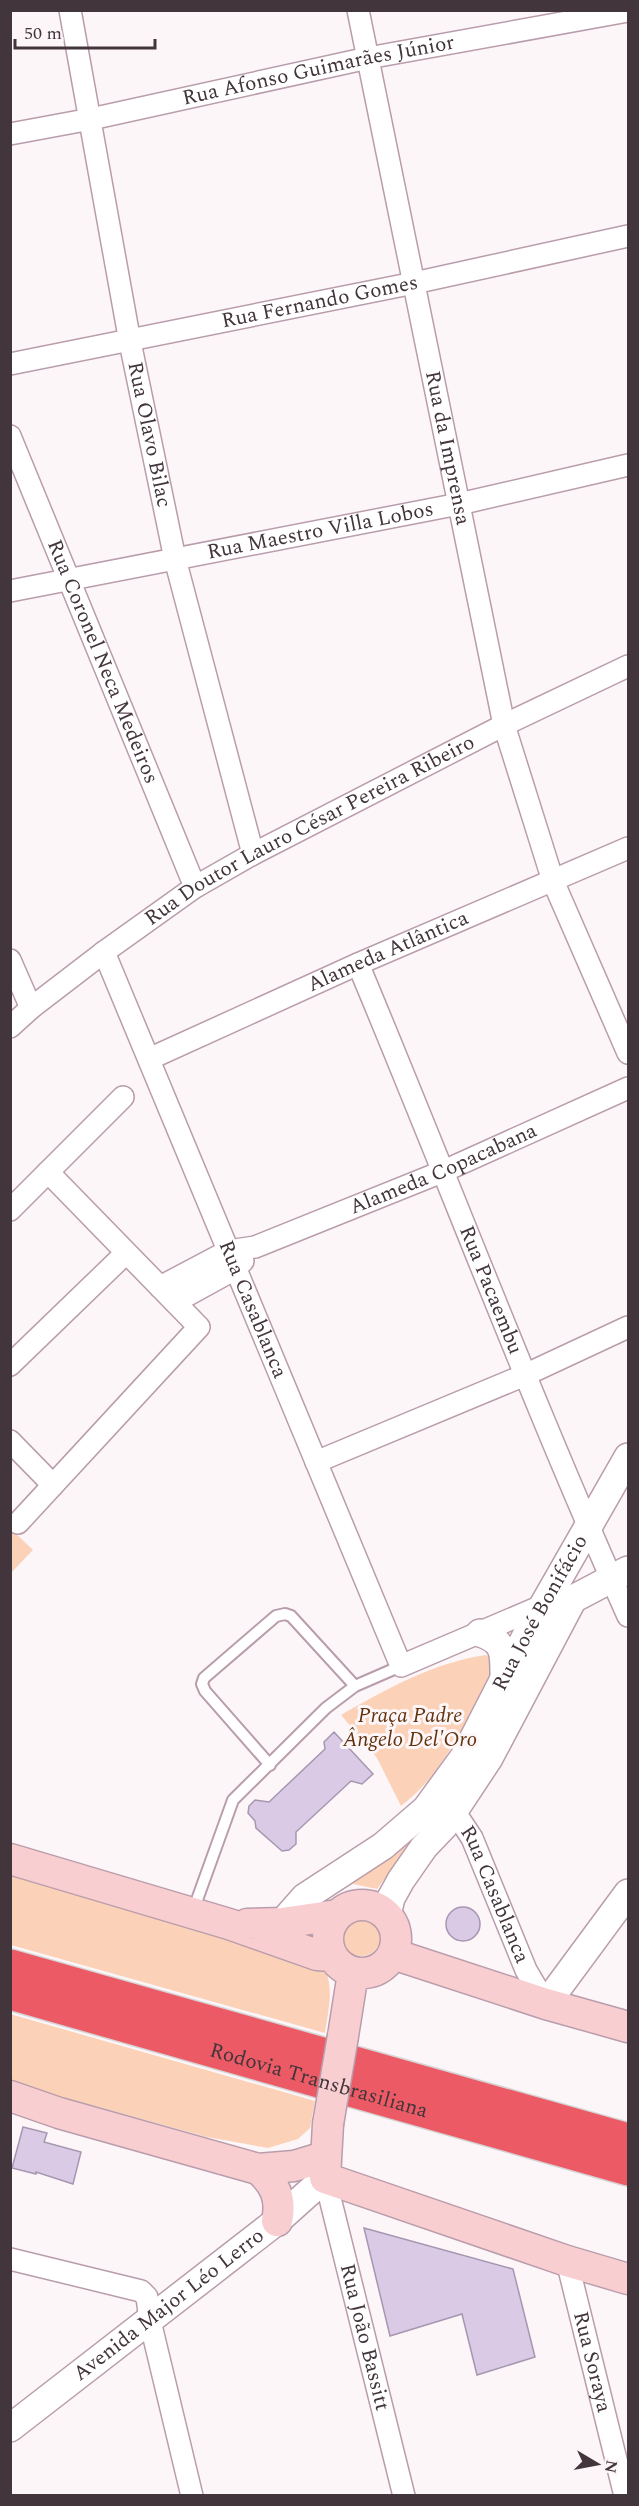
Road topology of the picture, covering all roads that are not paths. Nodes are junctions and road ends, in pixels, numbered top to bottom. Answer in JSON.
{"nodes":[{"id":1,"x":70,"y":10,"type":"edge"},
{"id":2,"x":358,"y":10,"type":"edge"},
{"id":3,"x":628,"y":11,"type":"edge"},
{"id":4,"x":368,"y":58,"type":"junction"},
{"id":5,"x":91,"y":119,"type":"junction"},
{"id":6,"x":10,"y":134,"type":"edge"},
{"id":7,"x":628,"y":236,"type":"edge"},
{"id":8,"x":414,"y":283,"type":"junction"},
{"id":9,"x":129,"y":342,"type":"junction"},
{"id":10,"x":10,"y":364,"type":"edge"},
{"id":11,"x":10,"y":436,"type":"edge"},
{"id":12,"x":628,"y":465,"type":"edge"},
{"id":13,"x":459,"y":504,"type":"junction"},
{"id":14,"x":175,"y":559,"type":"junction"},
{"id":15,"x":67,"y":579,"type":"junction"},
{"id":16,"x":10,"y":591,"type":"edge"},
{"id":17,"x":628,"y":666,"type":"edge"},
{"id":18,"x":504,"y":725,"type":"junction"},
{"id":19,"x":628,"y":848,"type":"edge"},
{"id":20,"x":253,"y":854,"type":"junction"},
{"id":21,"x":553,"y":881,"type":"junction"},
{"id":22,"x":195,"y":887,"type":"junction"},
{"id":23,"x":105,"y":952,"type":"junction"},
{"id":24,"x":10,"y":960,"type":"edge"},
{"id":25,"x":358,"y":964,"type":"junction"},
{"id":26,"x":31,"y":1008,"type":"junction"},
{"id":27,"x":10,"y":1027,"type":"edge"},
{"id":28,"x":628,"y":1053,"type":"edge"},
{"id":29,"x":149,"y":1059,"type":"junction"},
{"id":30,"x":628,"y":1088,"type":"edge"},
{"id":31,"x":123,"y":1097,"type":"dead end"},
{"id":32,"x":444,"y":1171,"type":"junction"},
{"id":33,"x":48,"y":1172,"type":"junction"},
{"id":34,"x":10,"y":1210,"type":"edge"},
{"id":35,"x":126,"y":1252,"type":"junction"},
{"id":36,"x":231,"y":1260,"type":"junction"},
{"id":37,"x":160,"y":1287,"type":"junction"},
{"id":38,"x":175,"y":1302,"type":"junction"},
{"id":39,"x":628,"y":1327,"type":"edge"},
{"id":40,"x":10,"y":1365,"type":"edge"},
{"id":41,"x":525,"y":1375,"type":"junction"},
{"id":42,"x":10,"y":1441,"type":"edge"},
{"id":43,"x":628,"y":1457,"type":"edge"},
{"id":44,"x":316,"y":1462,"type":"junction"},
{"id":45,"x":53,"y":1485,"type":"junction"},
{"id":46,"x":18,"y":1523,"type":"dead end"},
{"id":47,"x":589,"y":1527,"type":"junction"},
{"id":48,"x":620,"y":1574,"type":"edge"},
{"id":49,"x":544,"y":1605,"type":"junction"},
{"id":50,"x":628,"y":1616,"type":"edge"},
{"id":51,"x":480,"y":1632,"type":"junction"},
{"id":52,"x":401,"y":1666,"type":"junction"},
{"id":53,"x":504,"y":1679,"type":"junction"},
{"id":54,"x":355,"y":1686,"type":"junction"},
{"id":55,"x":270,"y":1765,"type":"junction"},
{"id":56,"x":426,"y":1809,"type":"junction"},
{"id":57,"x":452,"y":1816,"type":"junction"},
{"id":58,"x":10,"y":1860,"type":"edge"},
{"id":59,"x":351,"y":1868,"type":"junction"},
{"id":60,"x":628,"y":1893,"type":"edge"},
{"id":61,"x":340,"y":1912,"type":"junction"},
{"id":62,"x":192,"y":1913,"type":"junction"},
{"id":63,"x":387,"y":1915,"type":"junction"},
{"id":64,"x":282,"y":1923,"type":"junction"},
{"id":65,"x":230,"y":1924,"type":"junction"},
{"id":66,"x":393,"y":1954,"type":"junction"},
{"id":67,"x":342,"y":1965,"type":"junction"},
{"id":68,"x":10,"y":1966,"type":"edge"},
{"id":69,"x":10,"y":1993,"type":"edge"},
{"id":70,"x":546,"y":2004,"type":"junction"},
{"id":71,"x":628,"y":2027,"type":"edge"},
{"id":72,"x":10,"y":2096,"type":"edge"},
{"id":73,"x":10,"y":2111,"type":"edge"},
{"id":74,"x":59,"y":2113,"type":"junction"},
{"id":75,"x":628,"y":2140,"type":"edge"},
{"id":76,"x":324,"y":2167,"type":"junction"},
{"id":77,"x":258,"y":2169,"type":"junction"},
{"id":78,"x":628,"y":2169,"type":"edge"},
{"id":79,"x":277,"y":2221,"type":"junction"},
{"id":80,"x":10,"y":2259,"type":"edge"},
{"id":81,"x":567,"y":2261,"type":"junction"},
{"id":82,"x":628,"y":2279,"type":"edge"},
{"id":83,"x":150,"y":2320,"type":"junction"},
{"id":84,"x":10,"y":2428,"type":"edge"},
{"id":85,"x":192,"y":2496,"type":"edge"},
{"id":86,"x":404,"y":2496,"type":"edge"},
{"id":87,"x":626,"y":2496,"type":"edge"}],
"edges":[{"from":1,"to":5,"type":"street","name":"Rua Olavo Bilac"},
{"from":2,"to":4,"type":"street","name":"Rua da Imprensa"},
{"from":3,"to":4,"type":"street","name":"Rua Afonso Guimarães Júnior"},
{"from":4,"to":5,"type":"street","name":"Rua Afonso Guimarães Júnior"},
{"from":4,"to":8,"type":"street","name":"Rua da Imprensa"},
{"from":5,"to":6,"type":"street","name":"Rua Afonso Guimarães Júnior"},
{"from":5,"to":9,"type":"street","name":"Rua Olavo Bilac"},
{"from":7,"to":8,"type":"street","name":"Rua Fernando Gomes"},
{"from":8,"to":9,"type":"street","name":"Rua Fernando Gomes"},
{"from":8,"to":13,"type":"street","name":"Rua da Imprensa"},
{"from":9,"to":10,"type":"street","name":"Rua Fernando Gomes"},
{"from":9,"to":14,"type":"street","name":"Rua Olavo Bilac"},
{"from":11,"to":15,"type":"street","name":"Rua Coronel Neca Medeiros"},
{"from":12,"to":13,"type":"street","name":"Rua Maestro Villa Lobos"},
{"from":13,"to":14,"type":"street","name":"Rua Maestro Villa Lobos"},
{"from":13,"to":18,"type":"street","name":"Rua da Imprensa"},
{"from":14,"to":15,"type":"street","name":"Rua Maestro Villa Lobos"},
{"from":14,"to":20,"type":"street","name":"Rua Olavo Bilac"},
{"from":15,"to":16,"type":"street","name":"Rua Maestro Villa Lobos"},
{"from":15,"to":22,"type":"street","name":"Rua Coronel Neca Medeiros"},
{"from":17,"to":18,"type":"street","name":"Rua Doutor Lauro César Pereira Ribeiro"},
{"from":18,"to":20,"type":"street","name":"Rua Doutor Lauro César Pereira Ribeiro"},
{"from":18,"to":21,"type":"street","name":"Rua da Imprensa"},
{"from":19,"to":21,"type":"street","name":"Alameda Atlântica"},
{"from":20,"to":22,"type":"street","name":"Rua Doutor Lauro César Pereira Ribeiro"},
{"from":21,"to":25,"type":"street","name":"Alameda Atlântica"},
{"from":21,"to":28,"type":"street","name":"Rua da Imprensa"},
{"from":22,"to":23,"type":"street","name":"Rua Doutor Lauro César Pereira Ribeiro"},
{"from":23,"to":26,"type":"street","name":"Rua Doutor Lauro César Pereira Ribeiro"},
{"from":23,"to":29,"type":"street","name":"Rua Casablanca"},
{"from":24,"to":26,"type":"street"},
{"from":25,"to":29,"type":"street","name":"Alameda Atlântica"},
{"from":25,"to":32,"type":"street","name":"Rua Pacaembu"},
{"from":26,"to":27,"type":"street","name":"Rua Doutor Lauro César Pereira Ribeiro"},
{"from":29,"to":36,"type":"street","name":"Rua Casablanca"},
{"from":30,"to":32,"type":"street","name":"Alameda Copacabana"},
{"from":31,"to":33,"type":"street"},
{"from":32,"to":36,"type":"street","name":"Alameda Copacabana"},
{"from":32,"to":41,"type":"street","name":"Rua Pacaembu"},
{"from":33,"to":34,"type":"street"},
{"from":33,"to":35,"type":"street"},
{"from":35,"to":37,"type":"street"},
{"from":35,"to":40,"type":"street"},
{"from":36,"to":37,"type":"street"},
{"from":36,"to":38,"type":"street"},
{"from":36,"to":44,"type":"street","name":"Rua Casablanca"},
{"from":37,"to":38,"type":"street"},
{"from":38,"to":45,"type":"street"},
{"from":39,"to":41,"type":"street"},
{"from":41,"to":44,"type":"street"},
{"from":41,"to":47,"type":"street","name":"Rua Pacaembu"},
{"from":42,"to":45,"type":"street"},
{"from":43,"to":47,"type":"street","name":"Rua José Bonifácio"},
{"from":44,"to":52,"type":"street","name":"Rua Casablanca"},
{"from":45,"to":46,"type":"street"},
{"from":47,"to":48,"type":"street","name":"Rua Pacaembu"},
{"from":47,"to":49,"type":"street","name":"Rua José Bonifácio"},
{"from":48,"to":50,"type":"street","name":"Rua Pacaembu"},
{"from":48,"to":57,"type":"street","name":"Rua José Bonifácio"},
{"from":49,"to":51,"type":"street"},
{"from":49,"to":53,"type":"street","name":"Rua José Bonifácio"},
{"from":51,"to":52,"type":"street"},
{"from":51,"to":53,"type":"street"},
{"from":52,"to":54,"type":"lane"},
{"from":53,"to":56,"type":"street","name":"Rua José Bonifácio"},
{"from":54,"to":55,"type":"lane"},
{"from":54,"to":55,"type":"lane"},
{"from":55,"to":62,"type":"lane"},
{"from":56,"to":57,"type":"street","name":"Rua Casablanca"},
{"from":56,"to":59,"type":"street","name":"Rua José Bonifácio"},
{"from":57,"to":63,"type":"street","name":"Rua José Bonifácio"},
{"from":57,"to":70,"type":"street","name":"Rua Casablanca"},
{"from":58,"to":62,"type":"main road"},
{"from":59,"to":61,"type":"street"},
{"from":59,"to":64,"type":"street","name":"Rua José Bonifácio"},
{"from":60,"to":70,"type":"street"},
{"from":61,"to":63,"type":"main road"},
{"from":61,"to":64,"type":"main road"},
{"from":61,"to":67,"type":"main road"},
{"from":62,"to":65,"type":"main road"},
{"from":63,"to":66,"type":"main road"},
{"from":64,"to":65,"type":"main road"},
{"from":65,"to":67,"type":"main road"},
{"from":66,"to":67,"type":"main road"},
{"from":66,"to":70,"type":"main road"},
{"from":67,"to":76,"type":"main road","bridge":true},
{"from":68,"to":75,"type":"highway","name":"Rodovia Transbrasiliana"},
{"from":69,"to":78,"type":"highway","name":"Rodovia Transbrasiliana"},
{"from":70,"to":71,"type":"main road"},
{"from":72,"to":74,"type":"main road"},
{"from":73,"to":74,"type":"main road"},
{"from":74,"to":77,"type":"main road"},
{"from":76,"to":77,"type":"main road"},
{"from":76,"to":79,"type":"street","name":"Avenida Major Léo Lerro"},
{"from":76,"to":81,"type":"main road"},
{"from":76,"to":86,"type":"street","name":"Rua João Bassitt"},
{"from":77,"to":79,"type":"main road"},
{"from":79,"to":83,"type":"street","name":"Avenida Major Léo Lerro"},
{"from":80,"to":83,"type":"street"},
{"from":81,"to":82,"type":"main road"},
{"from":81,"to":87,"type":"street","name":"Rua Soraya"},
{"from":83,"to":84,"type":"street","name":"Avenida Major Léo Lerro"},
{"from":83,"to":85,"type":"street"}]}
